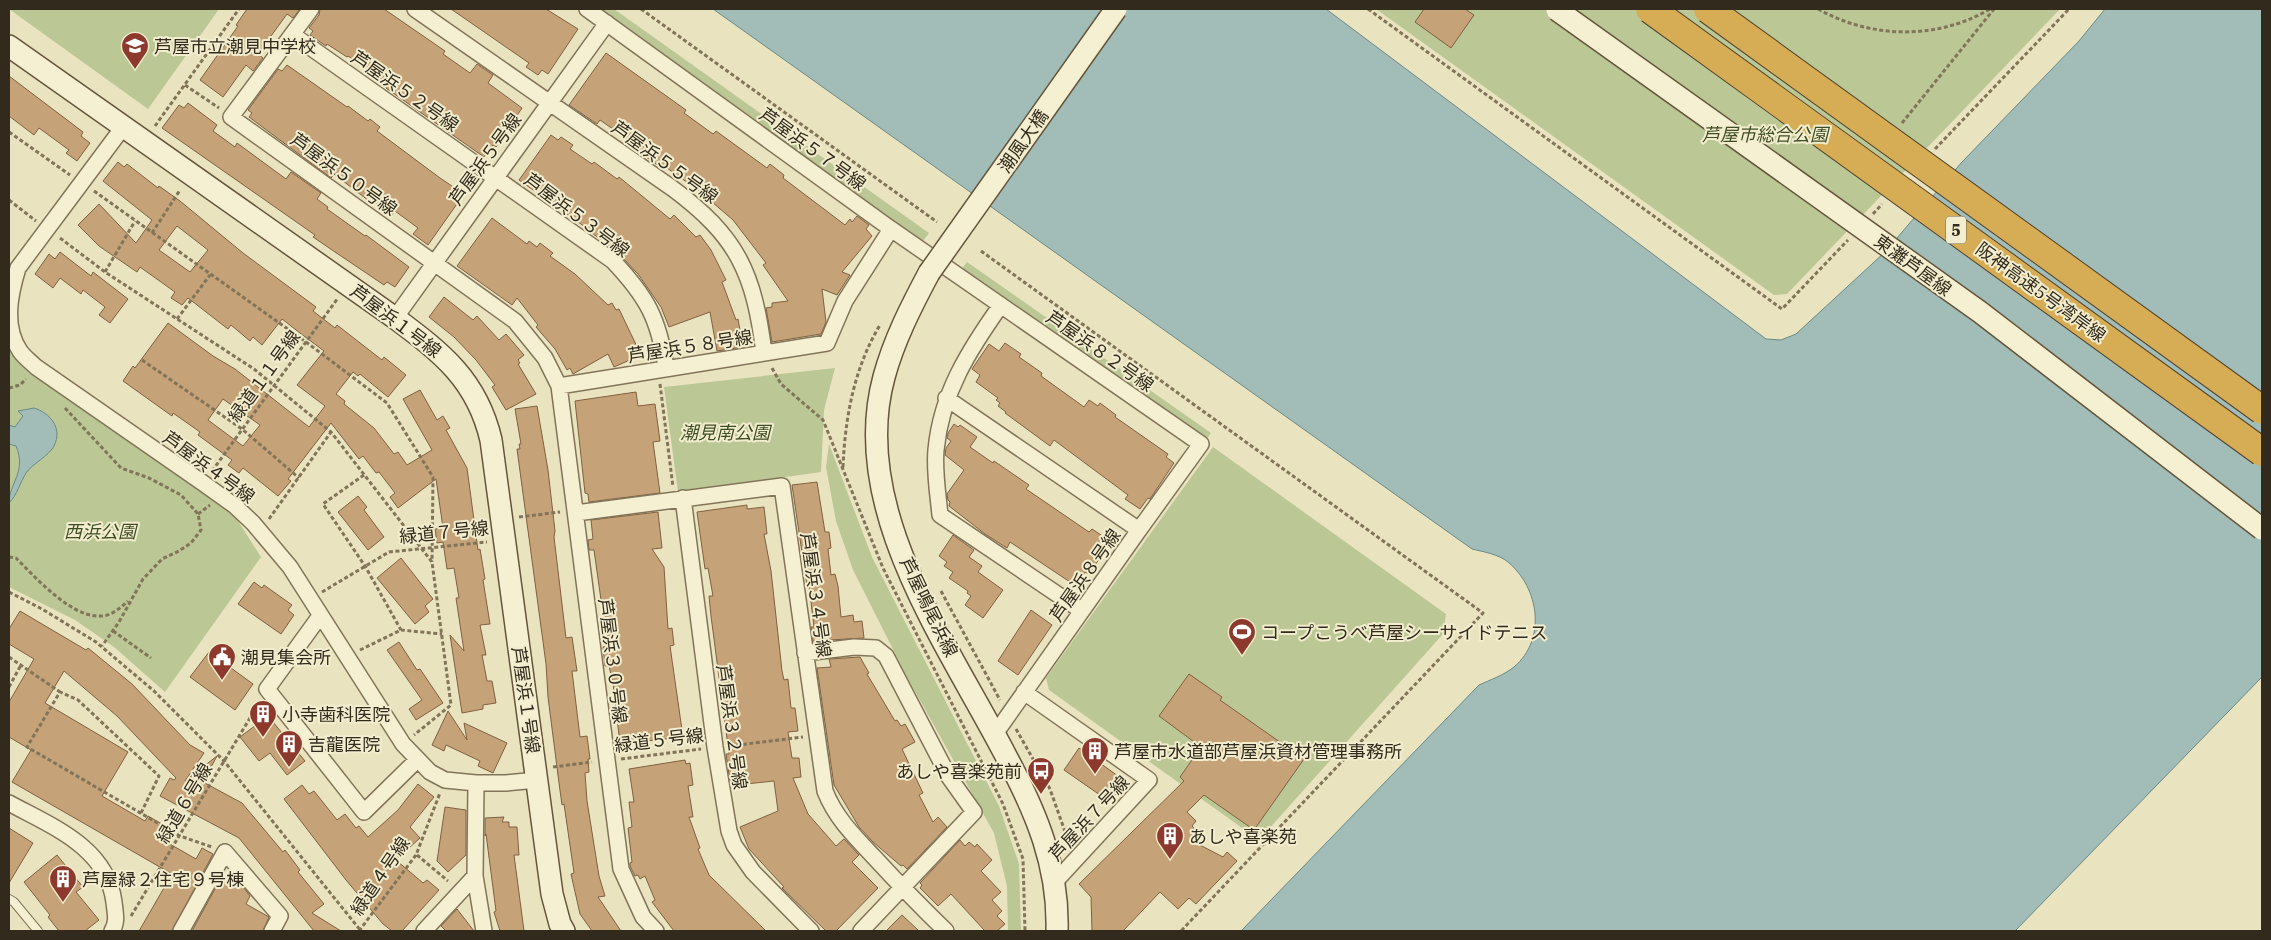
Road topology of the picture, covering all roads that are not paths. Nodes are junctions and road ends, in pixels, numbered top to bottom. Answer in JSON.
{"nodes":[{"id":1,"x":311,"y":9,"type":"edge"},
{"id":2,"x":415,"y":9,"type":"edge"},
{"id":3,"x":587,"y":9,"type":"edge"},
{"id":4,"x":1116,"y":9,"type":"edge"},
{"id":5,"x":1556,"y":9,"type":"edge"},
{"id":6,"x":1650,"y":9,"type":"edge"},
{"id":7,"x":1708,"y":9,"type":"edge"},
{"id":8,"x":607,"y":23,"type":"junction"},
{"id":9,"x":293,"y":34,"type":"junction"},
{"id":10,"x":9,"y":46,"type":"edge"},
{"id":11,"x":549,"y":102,"type":"junction"},
{"id":12,"x":124,"y":126,"type":"junction"},
{"id":13,"x":495,"y":178,"type":"junction"},
{"id":14,"x":891,"y":229,"type":"junction"},
{"id":15,"x":434,"y":263,"type":"junction"},
{"id":16,"x":929,"y":273,"type":"joint"},
{"id":17,"x":1001,"y":305,"type":"junction"},
{"id":18,"x":395,"y":318,"type":"junction"},
{"id":19,"x":764,"y":353,"type":"junction"},
{"id":20,"x":662,"y":369,"type":"junction"},
{"id":21,"x":559,"y":386,"type":"junction"},
{"id":22,"x":946,"y":398,"type":"junction"},
{"id":23,"x":2262,"y":410,"type":"edge"},
{"id":24,"x":2262,"y":452,"type":"edge"},
{"id":25,"x":679,"y":499,"type":"junction"},
{"id":26,"x":575,"y":511,"type":"junction"},
{"id":27,"x":1140,"y":530,"type":"junction"},
{"id":28,"x":2262,"y":530,"type":"edge"},
{"id":29,"x":1082,"y":611,"type":"junction"},
{"id":30,"x":320,"y":616,"type":"junction"},
{"id":31,"x":805,"y":653,"type":"junction"},
{"id":32,"x":1024,"y":692,"type":"junction"},
{"id":33,"x":995,"y":734,"type":"junction"},
{"id":34,"x":417,"y":760,"type":"junction"},
{"id":35,"x":536,"y":774,"type":"junction"},
{"id":36,"x":476,"y":783,"type":"junction"},
{"id":37,"x":9,"y":803,"type":"edge"},
{"id":38,"x":475,"y":876,"type":"junction"},
{"id":39,"x":1054,"y":884,"type":"junction"},
{"id":40,"x":902,"y":888,"type":"junction"},
{"id":41,"x":9,"y":899,"type":"edge"},
{"id":42,"x":114,"y":927,"type":"edge"},
{"id":43,"x":38,"y":931,"type":"edge"},
{"id":44,"x":180,"y":931,"type":"edge"},
{"id":45,"x":272,"y":931,"type":"edge"},
{"id":46,"x":424,"y":931,"type":"edge"},
{"id":47,"x":484,"y":931,"type":"edge"},
{"id":48,"x":564,"y":931,"type":"edge"},
{"id":49,"x":656,"y":931,"type":"edge"},
{"id":50,"x":812,"y":931,"type":"edge"},
{"id":51,"x":861,"y":931,"type":"edge"},
{"id":52,"x":946,"y":931,"type":"edge"},
{"id":53,"x":1058,"y":931,"type":"edge"}],
"edges":[{"from":1,"to":9,"type":"street"},
{"from":2,"to":11,"type":"street","name":"芦屋浜５５号線"},
{"from":3,"to":8,"type":"street","name":"芦屋浜５７号線"},
{"from":4,"to":16,"type":"main road","name":"潮風大橋","bridge":true},
{"from":5,"to":28,"type":"main road","name":"東灘芦屋線","bridge":true},
{"from":6,"to":24,"type":"highway","name":"阪神高速5号湾岸線","number":"5","bridge":true},
{"from":7,"to":23,"type":"highway","name":"阪神高速5号湾岸線","number":"5","bridge":true},
{"from":8,"to":11,"type":"street","name":"芦屋浜５号線"},
{"from":8,"to":14,"type":"street","name":"芦屋浜５７号線"},
{"from":9,"to":13,"type":"street","name":"芦屋浜５２号線"},
{"from":9,"to":15,"type":"street","name":"芦屋浜５０号線"},
{"from":10,"to":12,"type":"main road","name":"芦屋浜１号線"},
{"from":11,"to":13,"type":"street","name":"芦屋浜５号線"},
{"from":11,"to":19,"type":"street","name":"芦屋浜５５号線"},
{"from":12,"to":18,"type":"main road","name":"芦屋浜１号線"},
{"from":12,"to":30,"type":"street","name":"芦屋浜４号線"},
{"from":13,"to":15,"type":"street","name":"芦屋浜５号線"},
{"from":13,"to":20,"type":"street","name":"芦屋浜５３号線"},
{"from":14,"to":17,"type":"street","name":"芦屋浜８２号線"},
{"from":14,"to":19,"type":"street","name":"芦屋浜５８号線"},
{"from":15,"to":18,"type":"street","name":"芦屋浜５号線"},
{"from":15,"to":21,"type":"street","name":"芦屋浜５０号線"},
{"from":16,"to":33,"type":"main road","name":"芦屋鳴尾浜線"},
{"from":17,"to":22,"type":"street"},
{"from":17,"to":27,"type":"street","name":"芦屋浜８２号線"},
{"from":18,"to":35,"type":"main road","name":"芦屋浜１号線"},
{"from":19,"to":20,"type":"street","name":"芦屋浜５８号線"},
{"from":20,"to":21,"type":"street","name":"芦屋浜５８号線"},
{"from":21,"to":26,"type":"street","name":"芦屋浜３０号線"},
{"from":22,"to":27,"type":"street","name":"芦屋浜８号線"},
{"from":22,"to":29,"type":"street"},
{"from":25,"to":26,"type":"street","name":"芦屋浜３４号線"},
{"from":25,"to":31,"type":"street","name":"芦屋浜３４号線"},
{"from":25,"to":50,"type":"street","name":"芦屋浜３２号線"},
{"from":26,"to":49,"type":"street","name":"芦屋浜３０号線"},
{"from":27,"to":29,"type":"street","name":"芦屋浜８号線"},
{"from":29,"to":32,"type":"street","name":"芦屋浜８号線"},
{"from":30,"to":34,"type":"street","name":"芦屋浜４号線"},
{"from":30,"to":34,"type":"street"},
{"from":31,"to":40,"type":"street","name":"芦屋浜３４号線"},
{"from":31,"to":40,"type":"street"},
{"from":32,"to":33,"type":"street","name":"芦屋浜８号線"},
{"from":32,"to":39,"type":"street","name":"芦屋浜７号線"},
{"from":33,"to":39,"type":"main road","name":"芦屋鳴尾浜線"},
{"from":34,"to":36,"type":"street","name":"芦屋浜４号線"},
{"from":35,"to":36,"type":"street","name":"芦屋浜４号線"},
{"from":35,"to":48,"type":"main road","name":"芦屋浜１号線"},
{"from":36,"to":38,"type":"street"},
{"from":37,"to":42,"type":"street"},
{"from":38,"to":46,"type":"street"},
{"from":38,"to":47,"type":"street"},
{"from":39,"to":53,"type":"main road","name":"芦屋鳴尾浜線"},
{"from":40,"to":51,"type":"street"},
{"from":40,"to":52,"type":"street","name":"芦屋浜３４号線"},
{"from":41,"to":43,"type":"lane"},
{"from":44,"to":45,"type":"street"}]}
